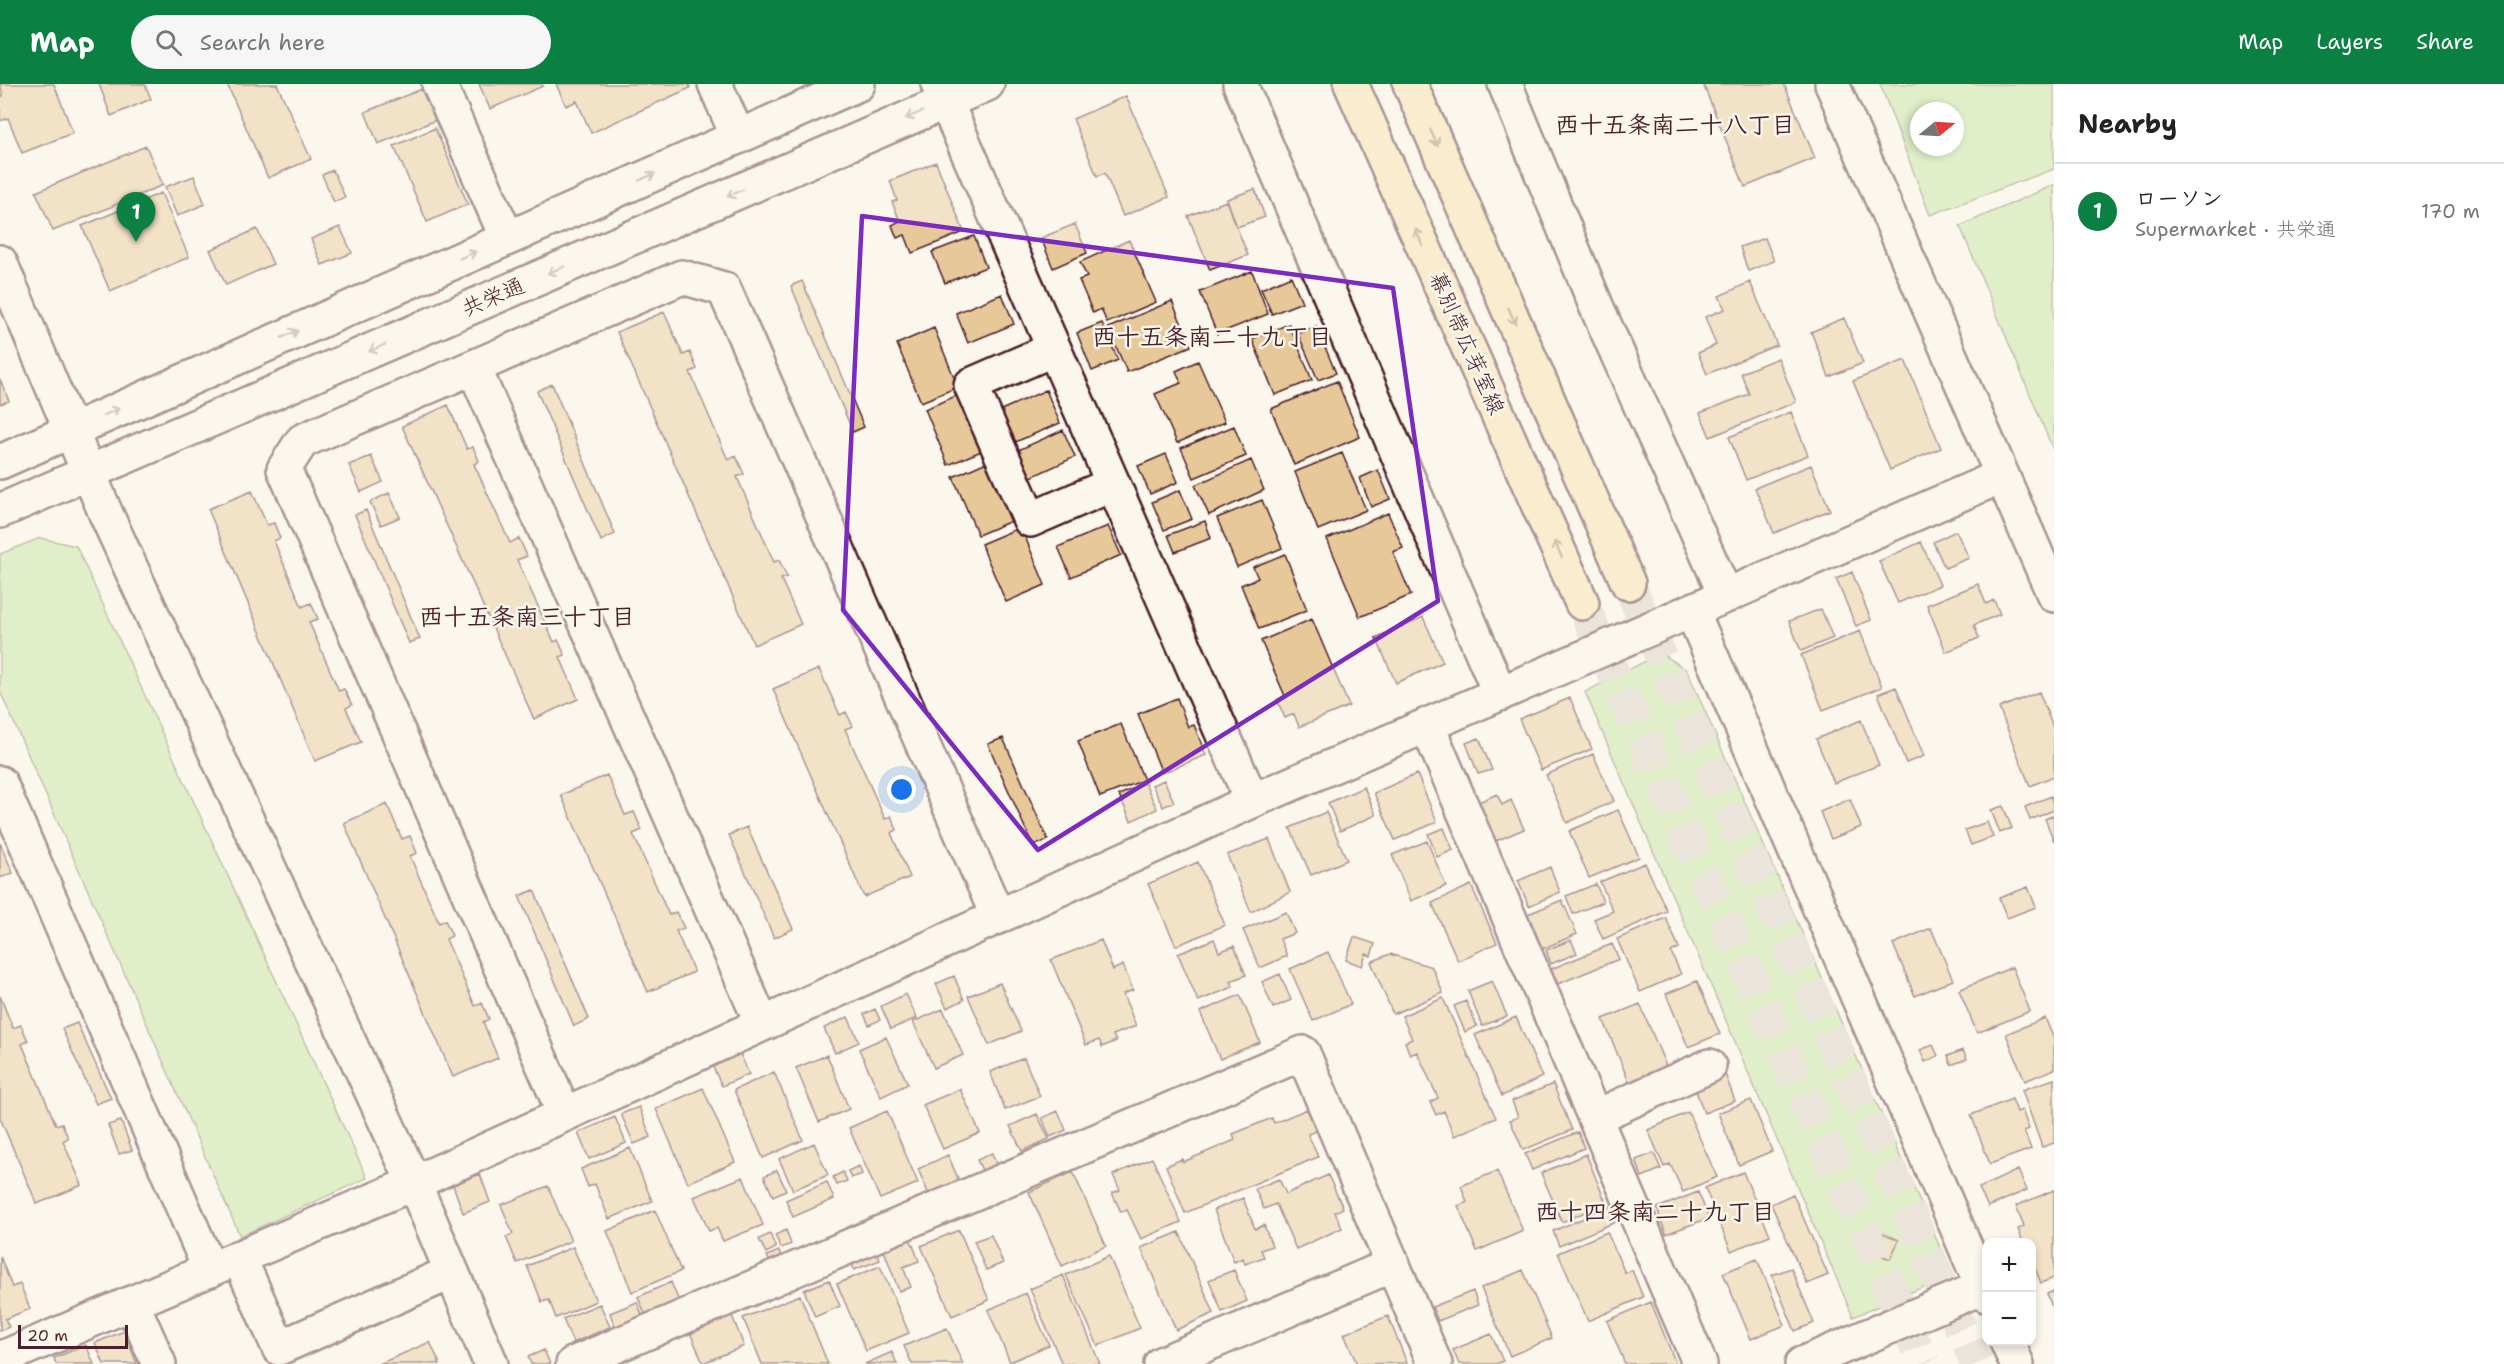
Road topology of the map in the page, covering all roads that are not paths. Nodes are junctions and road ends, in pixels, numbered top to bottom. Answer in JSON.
{"nodes":[{"id":1,"x":439,"y":84,"type":"edge"},
{"id":2,"x":715,"y":84,"type":"edge"},
{"id":3,"x":858,"y":84,"type":"edge"},
{"id":4,"x":987,"y":84,"type":"edge"},
{"id":5,"x":1240,"y":84,"type":"edge"},
{"id":6,"x":1352,"y":84,"type":"edge"},
{"id":7,"x":1410,"y":84,"type":"edge"},
{"id":8,"x":1505,"y":84,"type":"edge"},
{"id":9,"x":1832,"y":84,"type":"edge"},
{"id":10,"x":942,"y":93,"type":"edge"},
{"id":11,"x":738,"y":137,"type":"junction"},
{"id":12,"x":507,"y":238,"type":"junction"},
{"id":13,"x":0,"y":262,"type":"edge"},
{"id":14,"x":1054,"y":349,"type":"junction"},
{"id":15,"x":474,"y":368,"type":"junction"},
{"id":16,"x":71,"y":431,"type":"junction"},
{"id":17,"x":0,"y":462,"type":"edge"},
{"id":18,"x":88,"y":472,"type":"junction"},
{"id":19,"x":2002,"y":476,"type":"junction"},
{"id":20,"x":1113,"y":484,"type":"junction"},
{"id":21,"x":0,"y":511,"type":"edge"},
{"id":22,"x":1628,"y":583,"type":"tunnel mouth"},
{"id":23,"x":2054,"y":595,"type":"edge"},
{"id":24,"x":1726,"y":596,"type":"junction"},
{"id":25,"x":1582,"y":603,"type":"tunnel mouth"},
{"id":26,"x":1692,"y":611,"type":"junction"},
{"id":27,"x":1500,"y":694,"type":"junction"},
{"id":28,"x":1427,"y":725,"type":"junction"},
{"id":29,"x":0,"y":783,"type":"edge"},
{"id":30,"x":1252,"y":801,"type":"junction"},
{"id":31,"x":998,"y":917,"type":"junction"},
{"id":32,"x":762,"y":1024,"type":"junction"},
{"id":33,"x":1709,"y":1066,"type":"dead end"},
{"id":34,"x":564,"y":1113,"type":"junction"},
{"id":35,"x":1595,"y":1117,"type":"junction"},
{"id":36,"x":414,"y":1183,"type":"junction"},
{"id":37,"x":224,"y":1263,"type":"junction"},
{"id":38,"x":1392,"y":1265,"type":"junction"},
{"id":39,"x":452,"y":1272,"type":"junction"},
{"id":40,"x":1982,"y":1284,"type":"edge"},
{"id":41,"x":1982,"y":1292,"type":"edge"},
{"id":42,"x":132,"y":1303,"type":"junction"},
{"id":43,"x":2009,"y":1346,"type":"edge"},
{"id":44,"x":0,"y":1359,"type":"edge"},
{"id":45,"x":159,"y":1364,"type":"edge"},
{"id":46,"x":491,"y":1364,"type":"edge"},
{"id":47,"x":573,"y":1364,"type":"edge"},
{"id":48,"x":1161,"y":1364,"type":"edge"},
{"id":49,"x":1435,"y":1364,"type":"edge"},
{"id":50,"x":1700,"y":1364,"type":"edge"},
{"id":51,"x":1802,"y":1364,"type":"edge"},
{"id":52,"x":2017,"y":1364,"type":"edge"}],
"edges":[{"from":1,"to":12,"type":"street"},
{"from":2,"to":11,"type":"street"},
{"from":3,"to":11,"type":"street"},
{"from":4,"to":10,"type":"street","name":"共栄通"},
{"from":5,"to":27,"type":"street"},
{"from":25,"to":6,"type":"main road","name":"幕別帯広芽室線","one_way":true},
{"from":7,"to":22,"type":"main road","one_way":true},
{"from":8,"to":24,"type":"street"},
{"from":9,"to":19,"type":"street"},
{"from":10,"to":14,"type":"street"},
{"from":10,"to":18,"type":"street","name":"共栄通","one_way":true},
{"from":12,"to":11,"type":"street","one_way":true},
{"from":16,"to":12,"type":"street","one_way":true},
{"from":13,"to":16,"type":"street"},
{"from":14,"to":20,"type":"street"},
{"from":14,"to":20,"type":"street"},
{"from":15,"to":31,"type":"street"},
{"from":15,"to":32,"type":"street"},
{"from":15,"to":34,"type":"street"},
{"from":16,"to":17,"type":"street"},
{"from":16,"to":18,"type":"street"},
{"from":18,"to":21,"type":"street","name":"共栄通"},
{"from":18,"to":36,"type":"street"},
{"from":19,"to":23,"type":"street"},
{"from":19,"to":24,"type":"street"},
{"from":20,"to":30,"type":"street"},
{"from":24,"to":26,"type":"street"},
{"from":26,"to":27,"type":"street"},
{"from":26,"to":40,"type":"street"},
{"from":27,"to":28,"type":"street"},
{"from":28,"to":30,"type":"street"},
{"from":28,"to":35,"type":"street"},
{"from":29,"to":37,"type":"street"},
{"from":30,"to":31,"type":"street"},
{"from":31,"to":32,"type":"street"},
{"from":32,"to":34,"type":"street"},
{"from":33,"to":35,"type":"street"},
{"from":34,"to":36,"type":"street"},
{"from":35,"to":50,"type":"street"},
{"from":36,"to":37,"type":"street"},
{"from":36,"to":39,"type":"street"},
{"from":37,"to":39,"type":"street"},
{"from":37,"to":42,"type":"street"},
{"from":38,"to":47,"type":"street"},
{"from":38,"to":48,"type":"street"},
{"from":38,"to":49,"type":"street"},
{"from":39,"to":46,"type":"street"},
{"from":41,"to":51,"type":"street"},
{"from":42,"to":44,"type":"street"},
{"from":42,"to":45,"type":"street"},
{"from":43,"to":52,"type":"street"}]}
